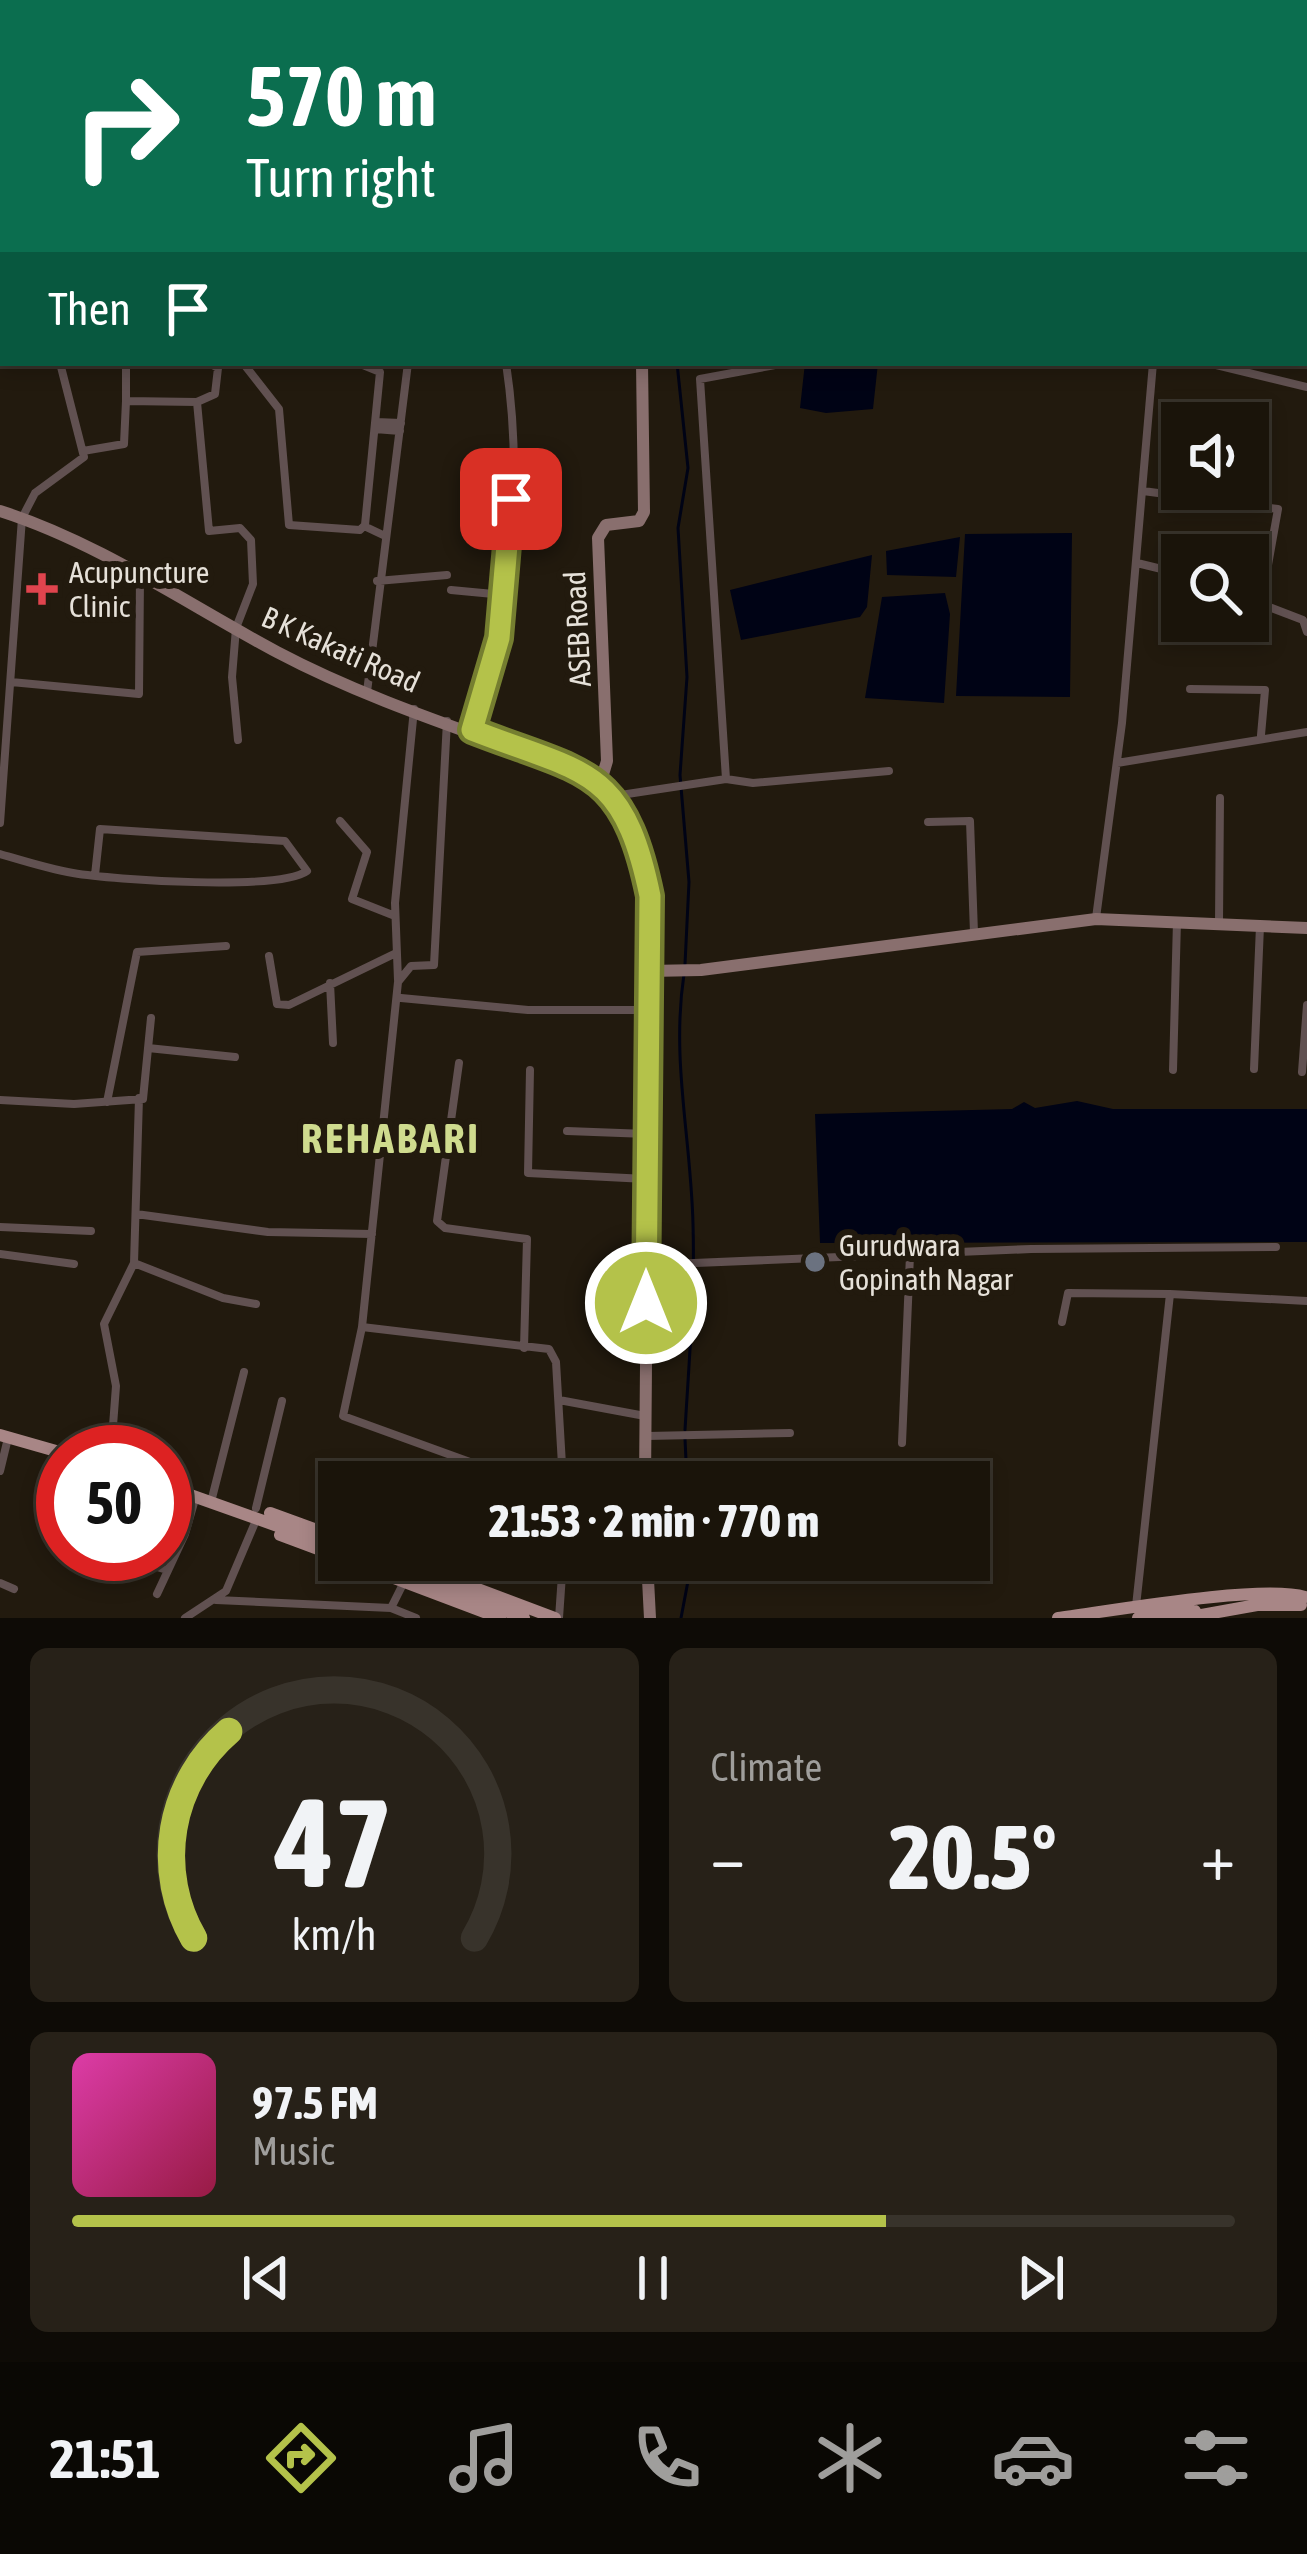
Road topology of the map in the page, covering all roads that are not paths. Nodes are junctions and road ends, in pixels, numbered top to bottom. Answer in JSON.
{"nodes":[{"id":1,"x":60,"y":366,"type":"edge"},
{"id":2,"x":126,"y":366,"type":"edge"},
{"id":3,"x":214,"y":366,"type":"edge"},
{"id":4,"x":245,"y":366,"type":"edge"},
{"id":5,"x":365,"y":366,"type":"edge"},
{"id":6,"x":408,"y":366,"type":"edge"},
{"id":7,"x":506,"y":366,"type":"edge"},
{"id":8,"x":642,"y":366,"type":"edge"},
{"id":9,"x":770,"y":366,"type":"edge"},
{"id":10,"x":1153,"y":366,"type":"edge"},
{"id":11,"x":1242,"y":368,"type":"edge"},
{"id":12,"x":1307,"y":387,"type":"edge"},
{"id":13,"x":126,"y":401,"type":"junction"},
{"id":14,"x":197,"y":402,"type":"junction"},
{"id":15,"x":376,"y":425,"type":"junction"},
{"id":16,"x":401,"y":427,"type":"junction"},
{"id":17,"x":83,"y":452,"type":"junction"},
{"id":18,"x":1143,"y":490,"type":"junction"},
{"id":19,"x":0,"y":511,"type":"edge"},
{"id":20,"x":22,"y":518,"type":"junction"},
{"id":21,"x":365,"y":524,"type":"junction"},
{"id":22,"x":384,"y":532,"type":"junction"},
{"id":23,"x":1269,"y":559,"type":"edge"},
{"id":24,"x":1136,"y":563,"type":"junction"},
{"id":25,"x":1161,"y":569,"type":"edge"},
{"id":26,"x":447,"y":575,"type":"dead end"},
{"id":27,"x":140,"y":577,"type":"junction"},
{"id":28,"x":377,"y":581,"type":"junction"},
{"id":29,"x":452,"y":590,"type":"dead end"},
{"id":30,"x":504,"y":595,"type":"junction"},
{"id":31,"x":1269,"y":607,"type":"edge"},
{"id":32,"x":1305,"y":621,"type":"edge"},
{"id":33,"x":236,"y":628,"type":"junction"},
{"id":34,"x":1307,"y":632,"type":"edge"},
{"id":35,"x":7,"y":688,"type":"edge"},
{"id":36,"x":1190,"y":688,"type":"dead end"},
{"id":37,"x":367,"y":692,"type":"junction"},
{"id":38,"x":414,"y":709,"type":"junction"},
{"id":39,"x":447,"y":721,"type":"junction"},
{"id":40,"x":472,"y":730,"type":"junction"},
{"id":41,"x":1307,"y":732,"type":"edge"},
{"id":42,"x":1261,"y":735,"type":"junction"},
{"id":43,"x":238,"y":740,"type":"dead end"},
{"id":44,"x":1117,"y":763,"type":"junction"},
{"id":45,"x":889,"y":771,"type":"dead end"},
{"id":46,"x":726,"y":779,"type":"junction"},
{"id":47,"x":601,"y":781,"type":"junction"},
{"id":48,"x":614,"y":796,"type":"junction"},
{"id":49,"x":1220,"y":797,"type":"dead end"},
{"id":50,"x":340,"y":821,"type":"dead end"},
{"id":51,"x":928,"y":822,"type":"dead end"},
{"id":52,"x":0,"y":823,"type":"edge"},
{"id":53,"x":0,"y":854,"type":"edge"},
{"id":54,"x":95,"y":875,"type":"junction"},
{"id":55,"x":395,"y":916,"type":"junction"},
{"id":56,"x":1096,"y":919,"type":"junction"},
{"id":57,"x":1178,"y":920,"type":"junction"},
{"id":58,"x":1219,"y":922,"type":"junction"},
{"id":59,"x":1260,"y":925,"type":"junction"},
{"id":60,"x":1307,"y":928,"type":"edge"},
{"id":61,"x":974,"y":933,"type":"junction"},
{"id":62,"x":226,"y":946,"type":"dead end"},
{"id":63,"x":394,"y":954,"type":"junction"},
{"id":64,"x":268,"y":956,"type":"dead end"},
{"id":65,"x":650,"y":971,"type":"junction"},
{"id":66,"x":398,"y":982,"type":"junction"},
{"id":67,"x":330,"y":983,"type":"junction"},
{"id":68,"x":400,"y":998,"type":"junction"},
{"id":69,"x":1307,"y":1005,"type":"edge"},
{"id":70,"x":649,"y":1010,"type":"junction"},
{"id":71,"x":151,"y":1018,"type":"dead end"},
{"id":72,"x":333,"y":1043,"type":"dead end"},
{"id":73,"x":148,"y":1048,"type":"junction"},
{"id":74,"x":235,"y":1057,"type":"dead end"},
{"id":75,"x":459,"y":1063,"type":"dead end"},
{"id":76,"x":1254,"y":1069,"type":"dead end"},
{"id":77,"x":530,"y":1070,"type":"dead end"},
{"id":78,"x":1173,"y":1070,"type":"dead end"},
{"id":79,"x":1302,"y":1072,"type":"dead end"},
{"id":80,"x":139,"y":1098,"type":"junction"},
{"id":81,"x":0,"y":1100,"type":"edge"},
{"id":82,"x":107,"y":1102,"type":"junction"},
{"id":83,"x":567,"y":1131,"type":"dead end"},
{"id":84,"x":647,"y":1134,"type":"junction"},
{"id":85,"x":646,"y":1179,"type":"junction"},
{"id":86,"x":136,"y":1214,"type":"junction"},
{"id":87,"x":0,"y":1227,"type":"edge"},
{"id":88,"x":91,"y":1231,"type":"dead end"},
{"id":89,"x":372,"y":1234,"type":"junction"},
{"id":90,"x":1276,"y":1247,"type":"dead end"},
{"id":91,"x":0,"y":1254,"type":"edge"},
{"id":92,"x":910,"y":1255,"type":"junction"},
{"id":93,"x":134,"y":1263,"type":"junction"},
{"id":94,"x":74,"y":1264,"type":"dead end"},
{"id":95,"x":647,"y":1265,"type":"junction"},
{"id":96,"x":1170,"y":1294,"type":"junction"},
{"id":97,"x":1307,"y":1301,"type":"edge"},
{"id":98,"x":256,"y":1304,"type":"dead end"},
{"id":99,"x":1062,"y":1322,"type":"dead end"},
{"id":100,"x":362,"y":1328,"type":"junction"},
{"id":101,"x":524,"y":1348,"type":"junction"},
{"id":102,"x":244,"y":1372,"type":"dead end"},
{"id":103,"x":559,"y":1400,"type":"junction"},
{"id":104,"x":282,"y":1401,"type":"dead end"},
{"id":105,"x":645,"y":1415,"type":"junction"},
{"id":106,"x":113,"y":1425,"type":"edge"},
{"id":107,"x":790,"y":1433,"type":"dead end"},
{"id":108,"x":4,"y":1436,"type":"edge"},
{"id":109,"x":645,"y":1436,"type":"junction"},
{"id":110,"x":902,"y":1444,"type":"dead end"},
{"id":111,"x":36,"y":1445,"type":"edge"},
{"id":112,"x":466,"y":1461,"type":"edge"},
{"id":113,"x":561,"y":1461,"type":"edge"},
{"id":114,"x":645,"y":1461,"type":"edge"},
{"id":115,"x":0,"y":1471,"type":"edge"},
{"id":116,"x":192,"y":1495,"type":"edge"},
{"id":117,"x":196,"y":1496,"type":"junction"},
{"id":118,"x":217,"y":1503,"type":"junction"},
{"id":119,"x":192,"y":1504,"type":"edge"},
{"id":120,"x":250,"y":1511,"type":"junction"},
{"id":121,"x":254,"y":1525,"type":"junction"},
{"id":122,"x":318,"y":1532,"type":"edge"},
{"id":123,"x":318,"y":1539,"type":"edge"},
{"id":124,"x":318,"y":1549,"type":"edge"},
{"id":125,"x":162,"y":1581,"type":"edge"},
{"id":126,"x":427,"y":1581,"type":"edge"},
{"id":127,"x":457,"y":1581,"type":"edge"},
{"id":128,"x":561,"y":1581,"type":"edge"},
{"id":129,"x":647,"y":1581,"type":"edge"},
{"id":130,"x":404,"y":1582,"type":"joint"},
{"id":131,"x":0,"y":1583,"type":"edge"},
{"id":132,"x":14,"y":1589,"type":"dead end"},
{"id":133,"x":157,"y":1594,"type":"dead end"},
{"id":134,"x":217,"y":1600,"type":"junction"},
{"id":135,"x":1305,"y":1603,"type":"edge"},
{"id":136,"x":378,"y":1607,"type":"junction"},
{"id":137,"x":391,"y":1608,"type":"junction"},
{"id":138,"x":1195,"y":1611,"type":"edge"},
{"id":139,"x":1137,"y":1613,"type":"edge"},
{"id":140,"x":1220,"y":1614,"type":"edge"},
{"id":141,"x":185,"y":1618,"type":"edge"},
{"id":142,"x":375,"y":1618,"type":"edge"},
{"id":143,"x":416,"y":1618,"type":"edge"},
{"id":144,"x":500,"y":1618,"type":"edge"},
{"id":145,"x":524,"y":1618,"type":"edge"},
{"id":146,"x":557,"y":1618,"type":"edge"},
{"id":147,"x":646,"y":1618,"type":"edge"},
{"id":148,"x":1058,"y":1618,"type":"edge"}],
"edges":[{"from":1,"to":17,"type":"street"},
{"from":2,"to":13,"type":"street"},
{"from":3,"to":14,"type":"street"},
{"from":4,"to":21,"type":"street"},
{"from":5,"to":15,"type":"street"},
{"from":6,"to":16,"type":"street"},
{"from":7,"to":30,"type":"street"},
{"from":8,"to":47,"type":"main road","name":"ASEB Road"},
{"from":9,"to":46,"type":"street"},
{"from":10,"to":18,"type":"street"},
{"from":11,"to":12,"type":"street"},
{"from":13,"to":14,"type":"street"},
{"from":13,"to":17,"type":"street"},
{"from":14,"to":33,"type":"street"},
{"from":15,"to":16,"type":"street"},
{"from":15,"to":21,"type":"street"},
{"from":16,"to":22,"type":"street"},
{"from":17,"to":20,"type":"street"},
{"from":18,"to":23,"type":"street"},
{"from":18,"to":24,"type":"street"},
{"from":19,"to":20,"type":"main road","name":"B K Kakati Road"},
{"from":20,"to":27,"type":"main road","name":"B K Kakati Road"},
{"from":20,"to":35,"type":"street"},
{"from":21,"to":22,"type":"street"},
{"from":22,"to":28,"type":"street"},
{"from":24,"to":25,"type":"street"},
{"from":24,"to":44,"type":"street"},
{"from":26,"to":28,"type":"street"},
{"from":27,"to":33,"type":"main road","name":"B K Kakati Road"},
{"from":27,"to":35,"type":"street"},
{"from":28,"to":37,"type":"street"},
{"from":29,"to":30,"type":"street"},
{"from":30,"to":40,"type":"street"},
{"from":31,"to":32,"type":"street"},
{"from":32,"to":34,"type":"street"},
{"from":33,"to":37,"type":"main road","name":"B K Kakati Road"},
{"from":33,"to":43,"type":"street"},
{"from":35,"to":52,"type":"street"},
{"from":36,"to":42,"type":"street"},
{"from":37,"to":38,"type":"main road","name":"B K Kakati Road"},
{"from":38,"to":39,"type":"main road","name":"B K Kakati Road"},
{"from":38,"to":55,"type":"street"},
{"from":39,"to":40,"type":"main road","name":"B K Kakati Road"},
{"from":39,"to":66,"type":"street"},
{"from":40,"to":47,"type":"main road","name":"B K Kakati Road"},
{"from":41,"to":42,"type":"street"},
{"from":42,"to":44,"type":"street"},
{"from":44,"to":56,"type":"street"},
{"from":45,"to":46,"type":"street"},
{"from":46,"to":48,"type":"street"},
{"from":47,"to":48,"type":"main road"},
{"from":48,"to":65,"type":"main road"},
{"from":49,"to":58,"type":"street"},
{"from":50,"to":55,"type":"street"},
{"from":51,"to":61,"type":"street"},
{"from":53,"to":54,"type":"street"},
{"from":54,"to":54,"type":"street"},
{"from":55,"to":63,"type":"street"},
{"from":56,"to":57,"type":"main road"},
{"from":56,"to":61,"type":"main road"},
{"from":57,"to":58,"type":"main road"},
{"from":57,"to":78,"type":"street"},
{"from":58,"to":59,"type":"main road"},
{"from":59,"to":60,"type":"main road"},
{"from":59,"to":76,"type":"street"},
{"from":61,"to":65,"type":"main road"},
{"from":62,"to":82,"type":"street"},
{"from":63,"to":66,"type":"street"},
{"from":63,"to":67,"type":"street"},
{"from":64,"to":67,"type":"street"},
{"from":65,"to":70,"type":"main road"},
{"from":66,"to":68,"type":"street"},
{"from":67,"to":72,"type":"street"},
{"from":68,"to":70,"type":"street"},
{"from":68,"to":89,"type":"street"},
{"from":69,"to":79,"type":"street"},
{"from":70,"to":84,"type":"main road"},
{"from":71,"to":73,"type":"street"},
{"from":73,"to":74,"type":"street"},
{"from":73,"to":80,"type":"street"},
{"from":75,"to":101,"type":"street"},
{"from":77,"to":85,"type":"street"},
{"from":80,"to":82,"type":"street"},
{"from":80,"to":86,"type":"street"},
{"from":81,"to":82,"type":"street"},
{"from":83,"to":84,"type":"street"},
{"from":84,"to":85,"type":"main road"},
{"from":85,"to":95,"type":"main road"},
{"from":86,"to":89,"type":"street"},
{"from":86,"to":93,"type":"street"},
{"from":87,"to":88,"type":"street"},
{"from":89,"to":100,"type":"street"},
{"from":90,"to":92,"type":"street"},
{"from":91,"to":94,"type":"street"},
{"from":92,"to":95,"type":"street"},
{"from":92,"to":110,"type":"street"},
{"from":93,"to":98,"type":"street"},
{"from":93,"to":106,"type":"street"},
{"from":95,"to":105,"type":"main road"},
{"from":96,"to":97,"type":"street"},
{"from":96,"to":99,"type":"street"},
{"from":96,"to":139,"type":"street"},
{"from":100,"to":101,"type":"street"},
{"from":100,"to":112,"type":"street"},
{"from":101,"to":103,"type":"street"},
{"from":102,"to":118,"type":"street"},
{"from":103,"to":105,"type":"street"},
{"from":103,"to":113,"type":"street"},
{"from":104,"to":120,"type":"street"},
{"from":105,"to":109,"type":"main road"},
{"from":107,"to":109,"type":"street"},
{"from":108,"to":111,"type":"main road"},
{"from":108,"to":115,"type":"street"},
{"from":109,"to":114,"type":"main road"},
{"from":116,"to":117,"type":"main road"},
{"from":117,"to":118,"type":"main road"},
{"from":117,"to":119,"type":"street"},
{"from":118,"to":120,"type":"main road"},
{"from":118,"to":121,"type":"main road"},
{"from":120,"to":122,"type":"main road"},
{"from":120,"to":123,"type":"main road"},
{"from":121,"to":124,"type":"main road"},
{"from":121,"to":134,"type":"street"},
{"from":125,"to":133,"type":"street"},
{"from":126,"to":145,"type":"main road"},
{"from":127,"to":146,"type":"main road"},
{"from":128,"to":146,"type":"street"},
{"from":129,"to":147,"type":"main road"},
{"from":130,"to":137,"type":"street"},
{"from":130,"to":144,"type":"main road"},
{"from":131,"to":132,"type":"street"},
{"from":134,"to":136,"type":"street"},
{"from":134,"to":141,"type":"street"},
{"from":135,"to":138,"type":"main road"},
{"from":135,"to":140,"type":"main road"},
{"from":136,"to":137,"type":"street"},
{"from":136,"to":142,"type":"street"},
{"from":137,"to":143,"type":"street"},
{"from":138,"to":139,"type":"main road"},
{"from":138,"to":140,"type":"main road"},
{"from":139,"to":148,"type":"main road"}]}
